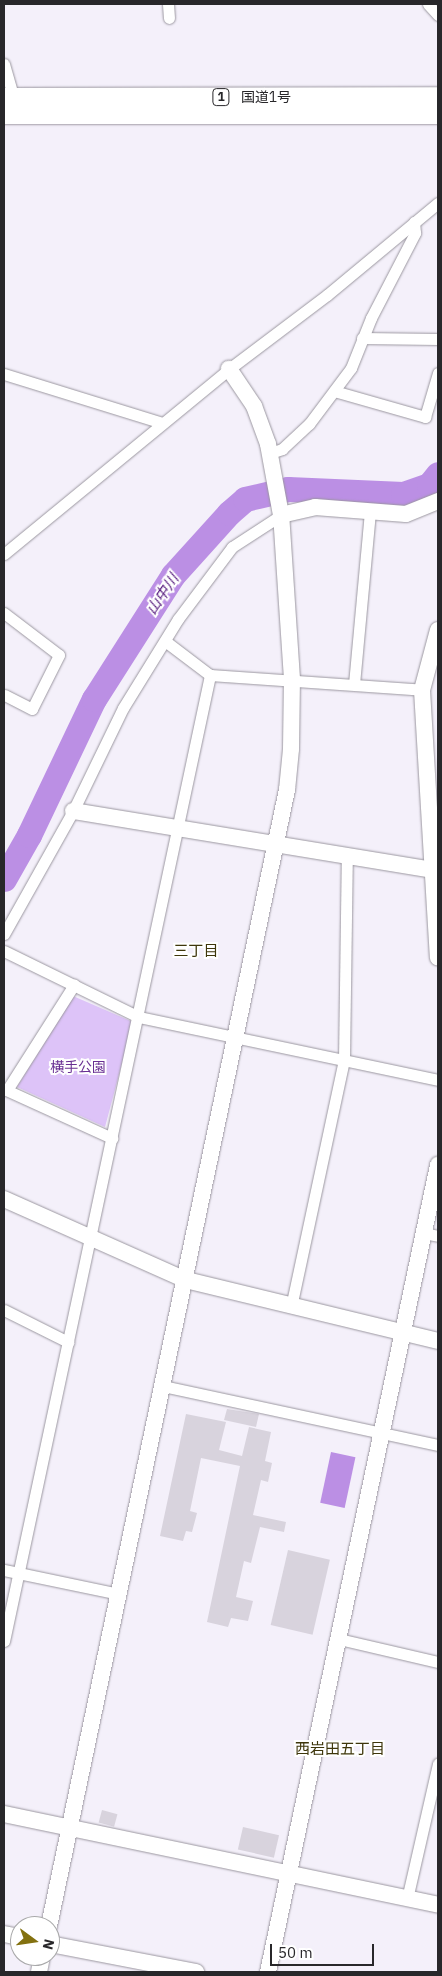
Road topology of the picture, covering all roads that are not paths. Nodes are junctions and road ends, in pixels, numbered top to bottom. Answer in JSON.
{"nodes":[{"id":1,"x":168,"y":4,"type":"edge"},
{"id":2,"x":428,"y":4,"type":"edge"},
{"id":3,"x":438,"y":15,"type":"edge"},
{"id":4,"x":169,"y":18,"type":"dead end"},
{"id":5,"x":4,"y":64,"type":"edge"},
{"id":6,"x":438,"y":97,"type":"edge"},
{"id":7,"x":7,"y":103,"type":"edge"},
{"id":8,"x":438,"y":113,"type":"edge"},
{"id":9,"x":438,"y":203,"type":"edge"},
{"id":10,"x":414,"y":222,"type":"junction"},
{"id":11,"x":362,"y":338,"type":"junction"},
{"id":12,"x":438,"y":339,"type":"edge"},
{"id":13,"x":229,"y":368,"type":"junction"},
{"id":14,"x":438,"y":373,"type":"edge"},
{"id":15,"x":4,"y":374,"type":"edge"},
{"id":16,"x":334,"y":391,"type":"junction"},
{"id":17,"x":162,"y":423,"type":"junction"},
{"id":18,"x":270,"y":453,"type":"junction"},
{"id":19,"x":438,"y":501,"type":"edge"},
{"id":20,"x":370,"y":513,"type":"junction"},
{"id":21,"x":281,"y":515,"type":"junction"},
{"id":22,"x":4,"y":554,"type":"edge"},
{"id":23,"x":4,"y":613,"type":"edge"},
{"id":24,"x":438,"y":630,"type":"edge"},
{"id":25,"x":165,"y":641,"type":"junction"},
{"id":26,"x":210,"y":675,"type":"junction"},
{"id":27,"x":292,"y":680,"type":"junction"},
{"id":28,"x":354,"y":684,"type":"junction"},
{"id":29,"x":422,"y":690,"type":"junction"},
{"id":30,"x":4,"y":695,"type":"edge"},
{"id":31,"x":73,"y":811,"type":"junction"},
{"id":32,"x":176,"y":830,"type":"junction"},
{"id":33,"x":278,"y":845,"type":"junction"},
{"id":34,"x":348,"y":857,"type":"junction"},
{"id":35,"x":436,"y":871,"type":"edge"},
{"id":36,"x":4,"y":934,"type":"edge"},
{"id":37,"x":4,"y":951,"type":"edge"},
{"id":38,"x":438,"y":958,"type":"edge"},
{"id":39,"x":74,"y":985,"type":"junction"},
{"id":40,"x":139,"y":1017,"type":"junction"},
{"id":41,"x":237,"y":1037,"type":"junction"},
{"id":42,"x":344,"y":1060,"type":"junction"},
{"id":43,"x":438,"y":1080,"type":"edge"},
{"id":44,"x":5,"y":1090,"type":"edge"},
{"id":45,"x":112,"y":1138,"type":"junction"},
{"id":46,"x":438,"y":1165,"type":"edge"},
{"id":47,"x":4,"y":1199,"type":"edge"},
{"id":48,"x":430,"y":1235,"type":"edge"},
{"id":49,"x":89,"y":1239,"type":"junction"},
{"id":50,"x":186,"y":1280,"type":"junction"},
{"id":51,"x":290,"y":1307,"type":"junction"},
{"id":52,"x":4,"y":1310,"type":"edge"},
{"id":53,"x":401,"y":1333,"type":"junction"},
{"id":54,"x":438,"y":1341,"type":"edge"},
{"id":55,"x":68,"y":1342,"type":"junction"},
{"id":56,"x":164,"y":1386,"type":"junction"},
{"id":57,"x":382,"y":1433,"type":"junction"},
{"id":58,"x":438,"y":1445,"type":"edge"},
{"id":59,"x":4,"y":1570,"type":"edge"},
{"id":60,"x":18,"y":1573,"type":"junction"},
{"id":61,"x":119,"y":1594,"type":"junction"},
{"id":62,"x":339,"y":1639,"type":"junction"},
{"id":63,"x":4,"y":1641,"type":"edge"},
{"id":64,"x":438,"y":1662,"type":"edge"},
{"id":65,"x":438,"y":1764,"type":"edge"},
{"id":66,"x":4,"y":1814,"type":"edge"},
{"id":67,"x":69,"y":1829,"type":"junction"},
{"id":68,"x":289,"y":1874,"type":"junction"},
{"id":69,"x":407,"y":1899,"type":"junction"},
{"id":70,"x":438,"y":1905,"type":"edge"},
{"id":71,"x":51,"y":1916,"type":"edge"},
{"id":72,"x":60,"y":1946,"type":"edge"},
{"id":73,"x":196,"y":1972,"type":"edge"},
{"id":74,"x":268,"y":1972,"type":"edge"}],
"edges":[{"from":1,"to":4,"type":"street"},
{"from":2,"to":3,"type":"street"},
{"from":5,"to":7,"type":"street"},
{"from":6,"to":7,"type":"highway","name":"国道1号","number":"1"},
{"from":7,"to":8,"type":"highway","name":"国道1号","number":"1"},
{"from":9,"to":10,"type":"street"},
{"from":10,"to":11,"type":"street"},
{"from":10,"to":13,"type":"street"},
{"from":11,"to":12,"type":"street"},
{"from":11,"to":16,"type":"street"},
{"from":13,"to":17,"type":"street"},
{"from":13,"to":18,"type":"street"},
{"from":14,"to":16,"type":"street"},
{"from":15,"to":17,"type":"street"},
{"from":16,"to":18,"type":"street"},
{"from":17,"to":22,"type":"street"},
{"from":18,"to":21,"type":"street"},
{"from":19,"to":20,"type":"street"},
{"from":20,"to":21,"type":"street"},
{"from":20,"to":28,"type":"street"},
{"from":21,"to":25,"type":"street"},
{"from":21,"to":27,"type":"street"},
{"from":23,"to":30,"type":"street"},
{"from":24,"to":29,"type":"street"},
{"from":25,"to":26,"type":"street"},
{"from":25,"to":31,"type":"street"},
{"from":26,"to":27,"type":"street"},
{"from":26,"to":32,"type":"street"},
{"from":27,"to":28,"type":"street"},
{"from":27,"to":33,"type":"street"},
{"from":28,"to":29,"type":"street"},
{"from":29,"to":35,"type":"street"},
{"from":31,"to":32,"type":"street"},
{"from":31,"to":36,"type":"street"},
{"from":32,"to":33,"type":"street"},
{"from":32,"to":40,"type":"street"},
{"from":33,"to":34,"type":"street"},
{"from":33,"to":41,"type":"street"},
{"from":34,"to":35,"type":"street"},
{"from":34,"to":42,"type":"street"},
{"from":35,"to":38,"type":"street"},
{"from":37,"to":39,"type":"street"},
{"from":39,"to":40,"type":"street"},
{"from":39,"to":44,"type":"street"},
{"from":40,"to":41,"type":"street"},
{"from":40,"to":45,"type":"street"},
{"from":41,"to":42,"type":"street"},
{"from":41,"to":50,"type":"street"},
{"from":42,"to":43,"type":"street"},
{"from":42,"to":51,"type":"street"},
{"from":44,"to":45,"type":"street"},
{"from":45,"to":49,"type":"street"},
{"from":46,"to":48,"type":"street"},
{"from":47,"to":49,"type":"street"},
{"from":48,"to":53,"type":"street"},
{"from":49,"to":50,"type":"street"},
{"from":49,"to":55,"type":"street"},
{"from":50,"to":51,"type":"street"},
{"from":50,"to":56,"type":"street"},
{"from":51,"to":53,"type":"street"},
{"from":52,"to":55,"type":"street"},
{"from":53,"to":54,"type":"street"},
{"from":53,"to":57,"type":"street"},
{"from":55,"to":60,"type":"street"},
{"from":56,"to":57,"type":"street"},
{"from":56,"to":61,"type":"street"},
{"from":57,"to":58,"type":"street"},
{"from":57,"to":62,"type":"street"},
{"from":59,"to":60,"type":"street"},
{"from":60,"to":61,"type":"street"},
{"from":60,"to":63,"type":"street"},
{"from":61,"to":67,"type":"street"},
{"from":62,"to":64,"type":"street"},
{"from":62,"to":68,"type":"street"},
{"from":65,"to":69,"type":"street"},
{"from":66,"to":67,"type":"street"},
{"from":67,"to":68,"type":"street"},
{"from":67,"to":71,"type":"street"},
{"from":68,"to":69,"type":"street"},
{"from":68,"to":74,"type":"street"},
{"from":69,"to":70,"type":"street"},
{"from":72,"to":73,"type":"street"}]}
